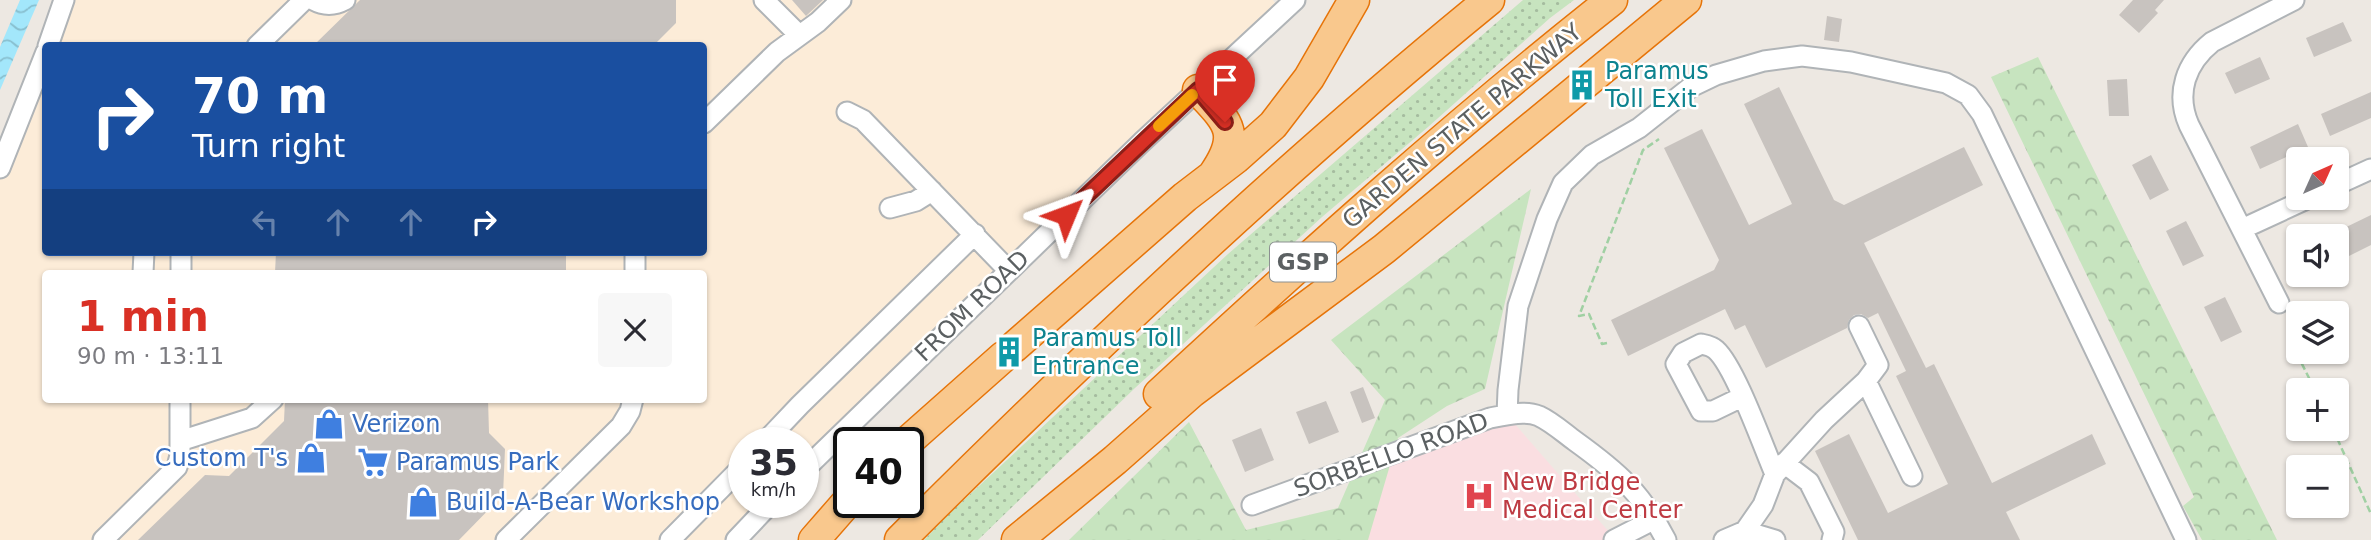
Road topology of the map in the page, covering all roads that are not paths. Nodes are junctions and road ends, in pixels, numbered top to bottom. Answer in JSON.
{"nodes":[{"id":1,"x":64,"y":0,"type":"edge"},
{"id":2,"x":303,"y":0,"type":"edge"},
{"id":3,"x":313,"y":0,"type":"edge"},
{"id":4,"x":345,"y":0,"type":"edge"},
{"id":5,"x":764,"y":0,"type":"edge"},
{"id":6,"x":841,"y":0,"type":"edge"},
{"id":7,"x":1354,"y":0,"type":"edge"},
{"id":8,"x":1489,"y":0,"type":"edge"},
{"id":9,"x":1612,"y":0,"type":"edge"},
{"id":10,"x":1686,"y":0,"type":"edge"},
{"id":11,"x":2294,"y":0,"type":"edge"},
{"id":12,"x":1283,"y":4,"type":"edge"},
{"id":13,"x":799,"y":35,"type":"junction"},
{"id":14,"x":49,"y":42,"type":"edge"},
{"id":15,"x":261,"y":42,"type":"edge"},
{"id":16,"x":42,"y":62,"type":"edge"},
{"id":17,"x":1198,"y":90,"type":"junction"},
{"id":18,"x":847,"y":112,"type":"dead end"},
{"id":19,"x":707,"y":114,"type":"edge"},
{"id":20,"x":0,"y":168,"type":"edge"},
{"id":21,"x":2371,"y":169,"type":"edge"},
{"id":22,"x":1214,"y":174,"type":"junction"},
{"id":23,"x":2349,"y":179,"type":"edge"},
{"id":24,"x":932,"y":191,"type":"junction"},
{"id":25,"x":890,"y":208,"type":"dead end"},
{"id":26,"x":2286,"y":209,"type":"edge"},
{"id":27,"x":2242,"y":229,"type":"junction"},
{"id":28,"x":975,"y":234,"type":"junction"},
{"id":29,"x":1009,"y":271,"type":"junction"},
{"id":30,"x":2279,"y":303,"type":"dead end"},
{"id":31,"x":1858,"y":326,"type":"dead end"},
{"id":32,"x":1866,"y":381,"type":"junction"},
{"id":33,"x":1742,"y":397,"type":"dead end"},
{"id":34,"x":180,"y":403,"type":"edge"},
{"id":35,"x":269,"y":403,"type":"edge"},
{"id":36,"x":632,"y":403,"type":"edge"},
{"id":37,"x":1507,"y":415,"type":"junction"},
{"id":38,"x":779,"y":427,"type":"edge"},
{"id":39,"x":924,"y":427,"type":"edge"},
{"id":40,"x":180,"y":441,"type":"junction"},
{"id":41,"x":819,"y":455,"type":"edge"},
{"id":42,"x":1779,"y":469,"type":"junction"},
{"id":43,"x":1912,"y":476,"type":"dead end"},
{"id":44,"x":728,"y":481,"type":"edge"},
{"id":45,"x":1252,"y":505,"type":"dead end"},
{"id":46,"x":757,"y":518,"type":"edge"},
{"id":47,"x":833,"y":518,"type":"edge"},
{"id":48,"x":1655,"y":519,"type":"junction"},
{"id":49,"x":1745,"y":531,"type":"junction"},
{"id":50,"x":103,"y":540,"type":"edge"},
{"id":51,"x":506,"y":540,"type":"edge"},
{"id":52,"x":670,"y":540,"type":"edge"},
{"id":53,"x":736,"y":540,"type":"edge"},
{"id":54,"x":814,"y":540,"type":"edge"},
{"id":55,"x":900,"y":540,"type":"edge"},
{"id":56,"x":1007,"y":540,"type":"edge"},
{"id":57,"x":1017,"y":540,"type":"edge"},
{"id":58,"x":1614,"y":540,"type":"edge"},
{"id":59,"x":1666,"y":540,"type":"edge"},
{"id":60,"x":1724,"y":540,"type":"edge"},
{"id":61,"x":1775,"y":540,"type":"edge"},
{"id":62,"x":1832,"y":540,"type":"edge"},
{"id":63,"x":2186,"y":540,"type":"edge"}],
"edges":[{"from":1,"to":14,"type":"street"},
{"from":2,"to":15,"type":"street"},
{"from":3,"to":4,"type":"street"},
{"from":5,"to":13,"type":"street"},
{"from":6,"to":13,"type":"street"},
{"from":7,"to":22,"type":"highway"},
{"from":8,"to":55,"type":"highway"},
{"from":9,"to":56,"type":"highway","name":"GARDEN STATE PARKWAY","number":"GSP"},
{"from":10,"to":57,"type":"highway"},
{"from":11,"to":27,"type":"street"},
{"from":12,"to":17,"type":"street","name":"FROM ROAD"},
{"from":13,"to":19,"type":"street"},
{"from":16,"to":20,"type":"street"},
{"from":17,"to":22,"type":"highway"},
{"from":17,"to":29,"type":"street","name":"FROM ROAD"},
{"from":18,"to":24,"type":"street"},
{"from":21,"to":23,"type":"street"},
{"from":22,"to":39,"type":"highway"},
{"from":24,"to":25,"type":"street"},
{"from":24,"to":28,"type":"street"},
{"from":26,"to":27,"type":"street"},
{"from":27,"to":30,"type":"street"},
{"from":28,"to":29,"type":"street"},
{"from":28,"to":38,"type":"street"},
{"from":29,"to":41,"type":"street","name":"FROM ROAD"},
{"from":31,"to":32,"type":"street"},
{"from":32,"to":42,"type":"street"},
{"from":32,"to":43,"type":"street"},
{"from":33,"to":42,"type":"street"},
{"from":34,"to":40,"type":"street"},
{"from":35,"to":40,"type":"street"},
{"from":36,"to":51,"type":"street"},
{"from":37,"to":45,"type":"street","name":"SORBELLO ROAD"},
{"from":37,"to":48,"type":"street","name":"SORBELLO ROAD"},
{"from":37,"to":63,"type":"street"},
{"from":40,"to":50,"type":"street"},
{"from":42,"to":49,"type":"street"},
{"from":42,"to":62,"type":"street"},
{"from":44,"to":52,"type":"street"},
{"from":46,"to":53,"type":"street"},
{"from":47,"to":54,"type":"highway"},
{"from":48,"to":58,"type":"street"},
{"from":48,"to":59,"type":"street","name":"SORBELLO ROAD"},
{"from":49,"to":60,"type":"street"},
{"from":49,"to":61,"type":"street"}]}
